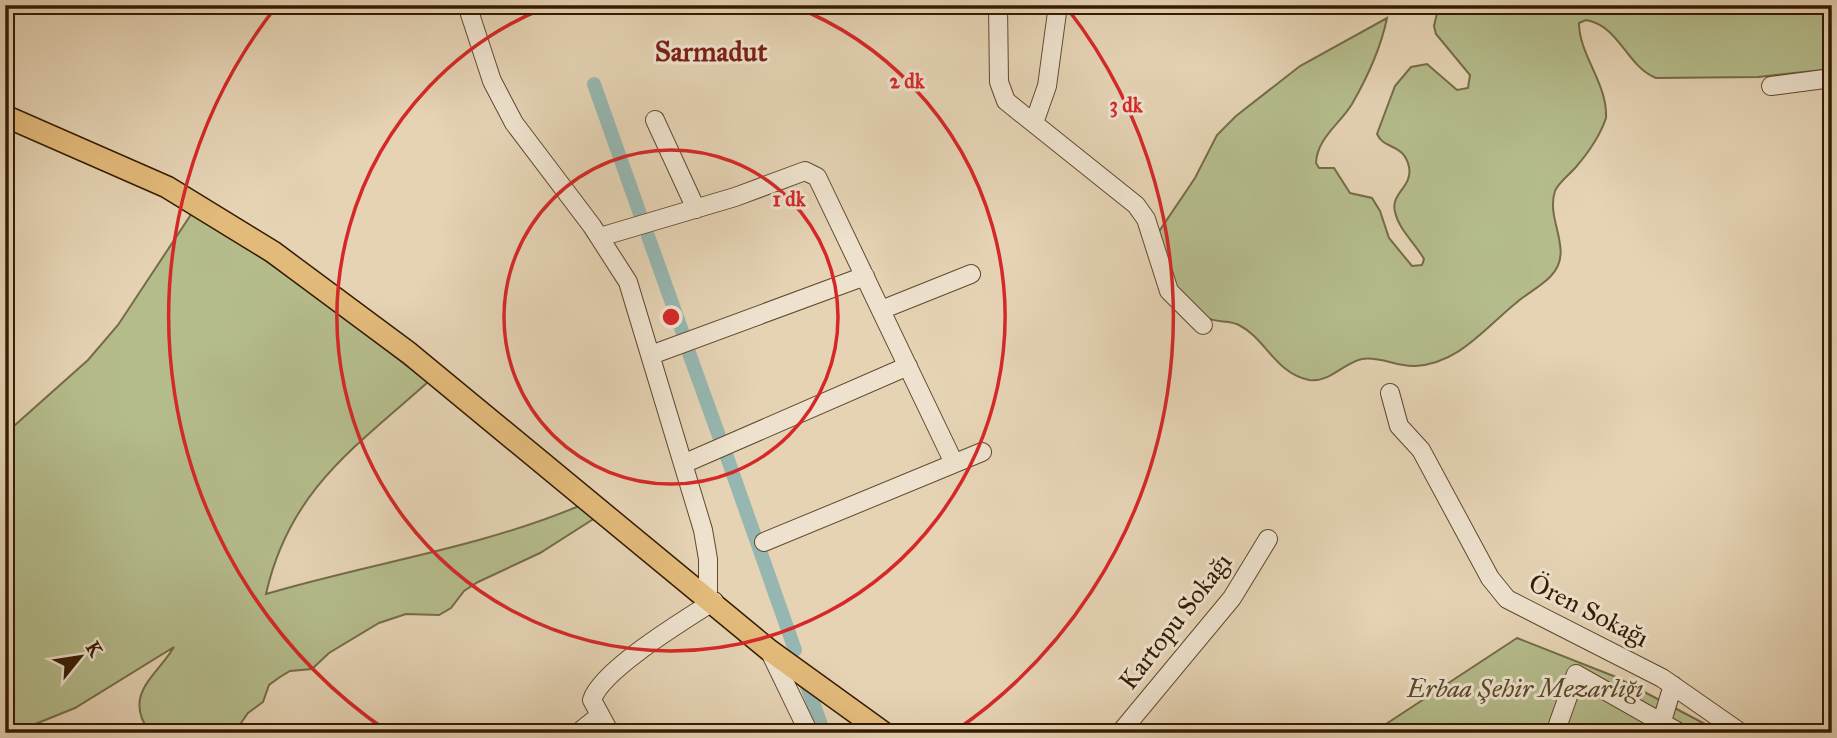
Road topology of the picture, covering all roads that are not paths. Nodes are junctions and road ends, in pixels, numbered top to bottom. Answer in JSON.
{"nodes":[{"id":1,"x":467,"y":5,"type":"edge"},
{"id":2,"x":998,"y":5,"type":"edge"},
{"id":3,"x":1058,"y":5,"type":"edge"},
{"id":4,"x":1832,"y":78,"type":"edge"},
{"id":5,"x":1771,"y":86,"type":"dead end"},
{"id":6,"x":5,"y":116,"type":"edge"},
{"id":7,"x":655,"y":120,"type":"dead end"},
{"id":8,"x":1034,"y":123,"type":"junction"},
{"id":9,"x":696,"y":209,"type":"junction"},
{"id":10,"x":600,"y":237,"type":"junction"},
{"id":11,"x":971,"y":274,"type":"dead end"},
{"id":12,"x":865,"y":276,"type":"junction"},
{"id":13,"x":881,"y":310,"type":"junction"},
{"id":14,"x":1203,"y":325,"type":"dead end"},
{"id":15,"x":651,"y":355,"type":"junction"},
{"id":16,"x":908,"y":366,"type":"junction"},
{"id":17,"x":1390,"y":393,"type":"dead end"},
{"id":18,"x":982,"y":452,"type":"dead end"},
{"id":19,"x":954,"y":463,"type":"junction"},
{"id":20,"x":683,"y":464,"type":"junction"},
{"id":21,"x":1268,"y":539,"type":"dead end"},
{"id":22,"x":764,"y":542,"type":"dead end"},
{"id":23,"x":711,"y":599,"type":"junction"},
{"id":24,"x":769,"y":650,"type":"junction"},
{"id":25,"x":1673,"y":685,"type":"junction"},
{"id":26,"x":599,"y":716,"type":"junction"},
{"id":27,"x":1660,"y":727,"type":"edge"},
{"id":28,"x":1735,"y":731,"type":"edge"},
{"id":29,"x":578,"y":733,"type":"edge"},
{"id":30,"x":610,"y":733,"type":"edge"},
{"id":31,"x":809,"y":733,"type":"edge"},
{"id":32,"x":884,"y":733,"type":"edge"},
{"id":33,"x":1120,"y":733,"type":"edge"},
{"id":34,"x":1555,"y":733,"type":"edge"},
{"id":35,"x":1680,"y":733,"type":"edge"}],
"edges":[{"from":1,"to":10,"type":"street"},
{"from":2,"to":8,"type":"street"},
{"from":3,"to":8,"type":"street"},
{"from":4,"to":5,"type":"street"},
{"from":6,"to":23,"type":"main road"},
{"from":7,"to":9,"type":"street"},
{"from":8,"to":14,"type":"street"},
{"from":9,"to":10,"type":"street"},
{"from":9,"to":12,"type":"street"},
{"from":10,"to":15,"type":"street"},
{"from":11,"to":13,"type":"street"},
{"from":12,"to":13,"type":"street"},
{"from":12,"to":15,"type":"street"},
{"from":13,"to":16,"type":"street"},
{"from":15,"to":20,"type":"street"},
{"from":16,"to":19,"type":"street"},
{"from":16,"to":20,"type":"street"},
{"from":17,"to":25,"type":"street","name":"Ören Sokağı"},
{"from":18,"to":19,"type":"street"},
{"from":19,"to":22,"type":"street"},
{"from":20,"to":23,"type":"street"},
{"from":21,"to":33,"type":"street","name":"Kartopu Sokağı"},
{"from":23,"to":24,"type":"main road"},
{"from":23,"to":26,"type":"street"},
{"from":24,"to":31,"type":"street"},
{"from":24,"to":32,"type":"main road"},
{"from":25,"to":27,"type":"street"},
{"from":25,"to":28,"type":"street","name":"Ören Sokağı"},
{"from":26,"to":29,"type":"street"},
{"from":26,"to":30,"type":"street"},
{"from":27,"to":34,"type":"street"},
{"from":27,"to":35,"type":"street"}]}
